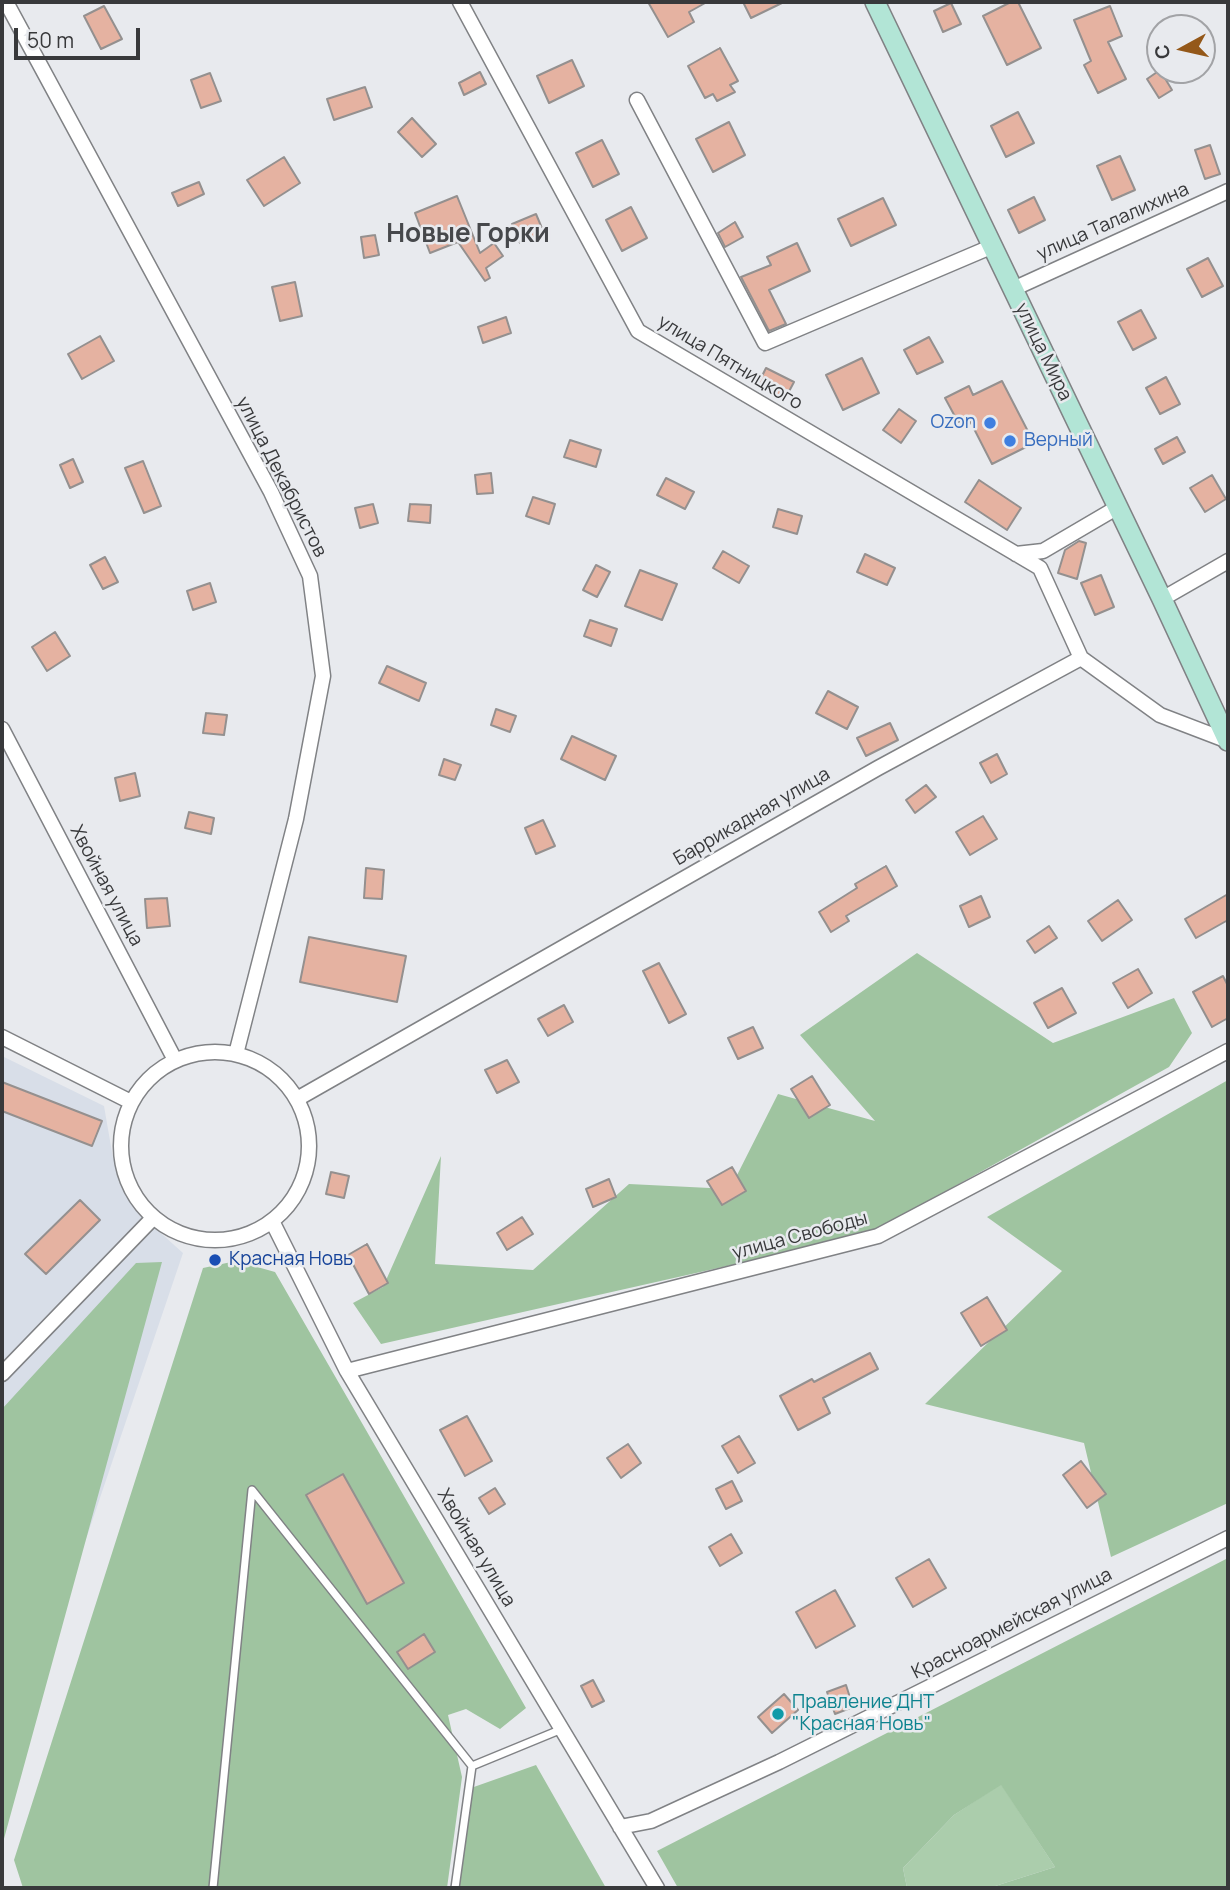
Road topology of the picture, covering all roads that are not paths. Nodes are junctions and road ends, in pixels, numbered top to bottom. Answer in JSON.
{"nodes":[{"id":1,"x":6,"y":2,"type":"edge"},
{"id":2,"x":460,"y":2,"type":"edge"},
{"id":3,"x":875,"y":2,"type":"edge"},
{"id":4,"x":637,"y":100,"type":"dead end"},
{"id":5,"x":1228,"y":191,"type":"edge"},
{"id":6,"x":993,"y":246,"type":"junction"},
{"id":7,"x":1013,"y":289,"type":"junction"},
{"id":8,"x":1118,"y":507,"type":"junction"},
{"id":9,"x":1016,"y":554,"type":"junction"},
{"id":10,"x":1228,"y":561,"type":"edge"},
{"id":11,"x":1162,"y":599,"type":"junction"},
{"id":12,"x":1081,"y":658,"type":"junction"},
{"id":13,"x":2,"y":729,"type":"edge"},
{"id":14,"x":1228,"y":741,"type":"edge"},
{"id":15,"x":2,"y":1037,"type":"edge"},
{"id":16,"x":1228,"y":1051,"type":"edge"},
{"id":17,"x":236,"y":1054,"type":"junction"},
{"id":18,"x":175,"y":1060,"type":"junction"},
{"id":19,"x":297,"y":1099,"type":"junction"},
{"id":20,"x":131,"y":1102,"type":"junction"},
{"id":21,"x":153,"y":1218,"type":"junction"},
{"id":22,"x":272,"y":1222,"type":"junction"},
{"id":23,"x":347,"y":1371,"type":"junction"},
{"id":24,"x":2,"y":1374,"type":"edge"},
{"id":25,"x":1228,"y":1538,"type":"edge"},
{"id":26,"x":562,"y":1729,"type":"junction"},
{"id":27,"x":472,"y":1766,"type":"junction"},
{"id":28,"x":620,"y":1827,"type":"junction"},
{"id":29,"x":213,"y":1888,"type":"edge"},
{"id":30,"x":455,"y":1888,"type":"edge"},
{"id":31,"x":657,"y":1888,"type":"edge"}],
"edges":[{"from":1,"to":17,"type":"street","name":"улица Декабристов"},
{"from":2,"to":9,"type":"street","name":"улица Пятницкого"},
{"from":3,"to":6,"type":"street","name":"улица Мира"},
{"from":4,"to":6,"type":"street"},
{"from":5,"to":7,"type":"street","name":"улица Талалихина"},
{"from":6,"to":7,"type":"street","name":"улица Мира"},
{"from":7,"to":8,"type":"street","name":"улица Мира"},
{"from":8,"to":9,"type":"street"},
{"from":8,"to":11,"type":"street","name":"улица Мира"},
{"from":9,"to":12,"type":"street","name":"улица Пятницкого"},
{"from":10,"to":11,"type":"street"},
{"from":11,"to":14,"type":"street","name":"улица Мира"},
{"from":12,"to":14,"type":"street"},
{"from":12,"to":19,"type":"street","name":"Баррикадная улица"},
{"from":13,"to":18,"type":"street","name":"Хвойная улица"},
{"from":15,"to":20,"type":"street"},
{"from":16,"to":23,"type":"street","name":"улица Свободы"},
{"from":17,"to":18,"type":"street"},
{"from":17,"to":19,"type":"street"},
{"from":18,"to":20,"type":"street"},
{"from":19,"to":22,"type":"street"},
{"from":20,"to":21,"type":"street"},
{"from":21,"to":22,"type":"street"},
{"from":21,"to":24,"type":"street"},
{"from":22,"to":23,"type":"street","name":"Хвойная улица"},
{"from":23,"to":26,"type":"street","name":"Хвойная улица"},
{"from":25,"to":28,"type":"street","name":"Красноармейская улица"},
{"from":26,"to":27,"type":"lane"},
{"from":26,"to":28,"type":"street","name":"Хвойная улица"},
{"from":27,"to":29,"type":"lane"},
{"from":27,"to":30,"type":"lane"},
{"from":28,"to":31,"type":"street","name":"Хвойная улица"}]}
